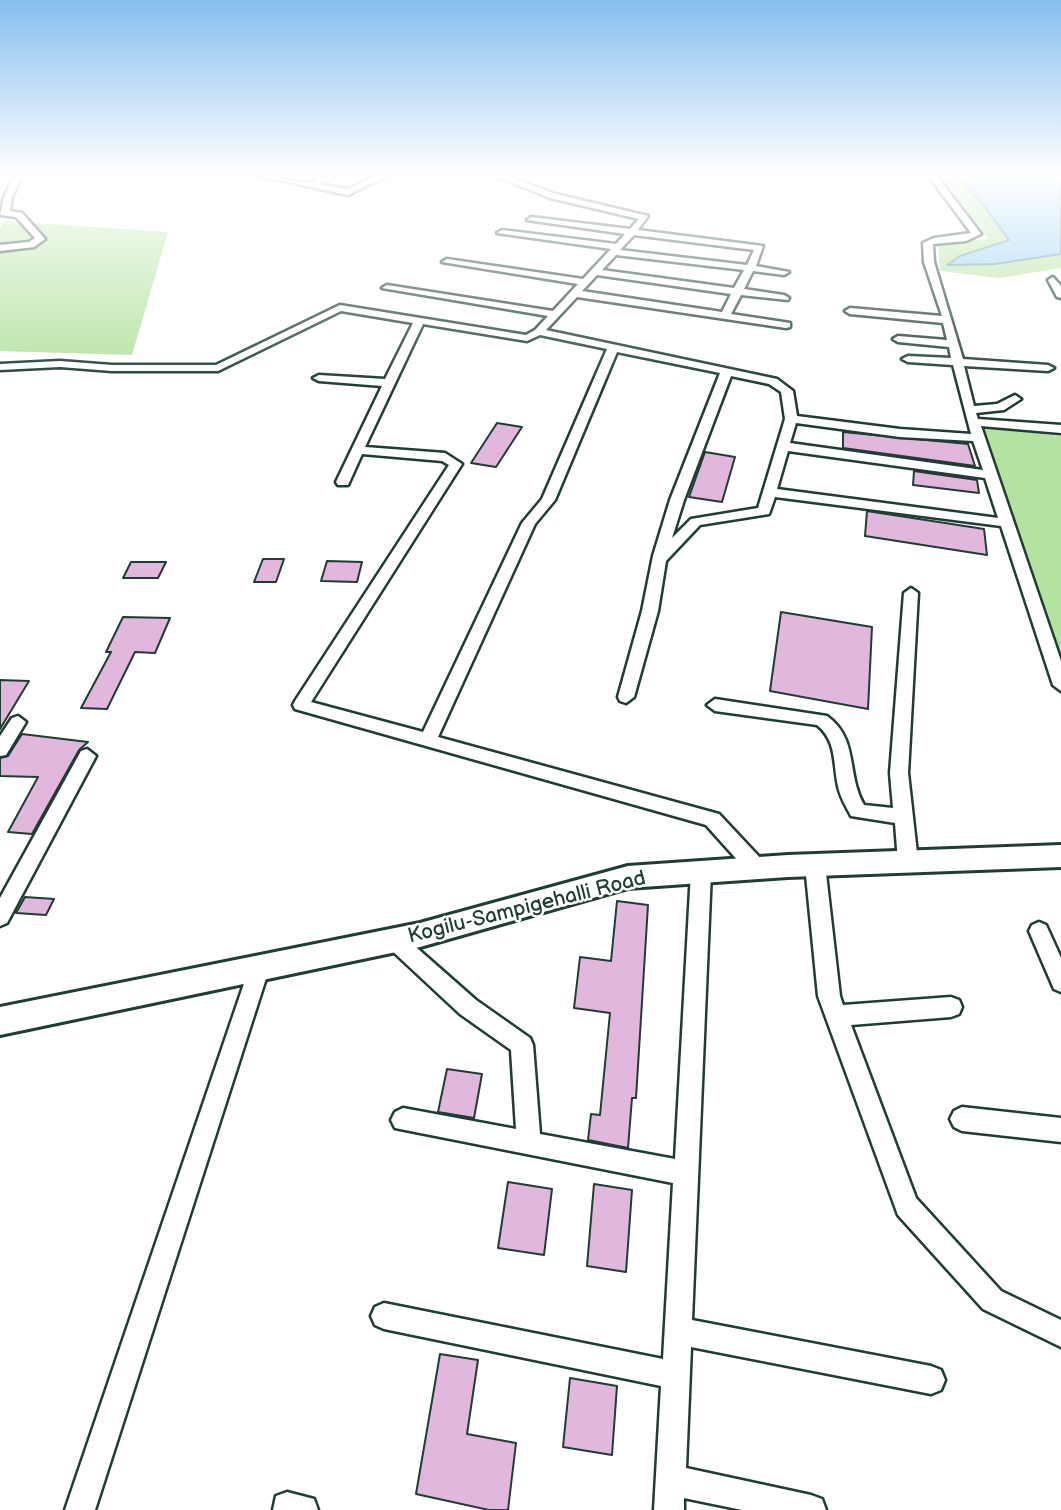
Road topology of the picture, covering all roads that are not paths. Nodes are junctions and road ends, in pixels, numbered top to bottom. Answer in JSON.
{"nodes":[{"id":1,"x":32,"y":245,"type":"edge"},
{"id":2,"x":584,"y":245,"type":"edge"},
{"id":3,"x":618,"y":245,"type":"edge"},
{"id":4,"x":739,"y":245,"type":"edge"},
{"id":5,"x":928,"y":245,"type":"edge"},
{"id":6,"x":0,"y":248,"type":"edge"},
{"id":7,"x":614,"y":250,"type":"junction"},
{"id":8,"x":447,"y":262,"type":"dead end"},
{"id":9,"x":749,"y":269,"type":"junction"},
{"id":10,"x":594,"y":272,"type":"junction"},
{"id":11,"x":784,"y":272,"type":"dead end"},
{"id":12,"x":1053,"y":280,"type":"dead end"},
{"id":13,"x":584,"y":282,"type":"junction"},
{"id":14,"x":387,"y":288,"type":"dead end"},
{"id":15,"x":738,"y":292,"type":"junction"},
{"id":16,"x":574,"y":293,"type":"junction"},
{"id":17,"x":1061,"y":295,"type":"edge"},
{"id":18,"x":784,"y":298,"type":"dead end"},
{"id":19,"x":850,"y":311,"type":"dead end"},
{"id":20,"x":555,"y":314,"type":"junction"},
{"id":21,"x":725,"y":316,"type":"junction"},
{"id":22,"x":948,"y":320,"type":"junction"},
{"id":23,"x":419,"y":321,"type":"junction"},
{"id":24,"x":786,"y":326,"type":"dead end"},
{"id":25,"x":539,"y":332,"type":"junction"},
{"id":26,"x":898,"y":340,"type":"dead end"},
{"id":27,"x":954,"y":344,"type":"junction"},
{"id":28,"x":613,"y":348,"type":"junction"},
{"id":29,"x":908,"y":359,"type":"dead end"},
{"id":30,"x":958,"y":361,"type":"junction"},
{"id":31,"x":0,"y":367,"type":"edge"},
{"id":32,"x":1048,"y":369,"type":"dead end"},
{"id":33,"x":727,"y":371,"type":"junction"},
{"id":34,"x":319,"y":378,"type":"dead end"},
{"id":35,"x":388,"y":383,"type":"junction"},
{"id":36,"x":1015,"y":399,"type":"dead end"},
{"id":37,"x":971,"y":416,"type":"junction"},
{"id":38,"x":791,"y":419,"type":"junction"},
{"id":39,"x":1061,"y":423,"type":"edge"},
{"id":40,"x":1043,"y":427,"type":"junction"},
{"id":41,"x":1061,"y":429,"type":"edge"},
{"id":42,"x":979,"y":439,"type":"junction"},
{"id":43,"x":781,"y":446,"type":"junction"},
{"id":44,"x":357,"y":450,"type":"junction"},
{"id":45,"x":992,"y":475,"type":"junction"},
{"id":46,"x":343,"y":482,"type":"dead end"},
{"id":47,"x":769,"y":492,"type":"junction"},
{"id":48,"x":1008,"y":523,"type":"junction"},
{"id":49,"x":659,"y":560,"type":"junction"},
{"id":50,"x":911,"y":593,"type":"dead end"},
{"id":51,"x":1061,"y":685,"type":"edge"},
{"id":52,"x":626,"y":697,"type":"dead end"},
{"id":53,"x":715,"y":705,"type":"dead end"},
{"id":54,"x":18,"y":722,"type":"dead end"},
{"id":55,"x":428,"y":740,"type":"junction"},
{"id":56,"x":0,"y":750,"type":"edge"},
{"id":57,"x":87,"y":756,"type":"dead end"},
{"id":58,"x":903,"y":817,"type":"junction"},
{"id":59,"x":1061,"y":856,"type":"edge"},
{"id":60,"x":908,"y":862,"type":"junction"},
{"id":61,"x":815,"y":865,"type":"junction"},
{"id":62,"x":757,"y":868,"type":"junction"},
{"id":63,"x":701,"y":872,"type":"junction"},
{"id":64,"x":0,"y":917,"type":"edge"},
{"id":65,"x":1039,"y":931,"type":"dead end"},
{"id":66,"x":394,"y":940,"type":"junction"},
{"id":67,"x":259,"y":969,"type":"junction"},
{"id":68,"x":1061,"y":982,"type":"edge"},
{"id":69,"x":951,"y":1007,"type":"dead end"},
{"id":70,"x":837,"y":1016,"type":"junction"},
{"id":71,"x":0,"y":1021,"type":"edge"},
{"id":72,"x":962,"y":1119,"type":"dead end"},
{"id":73,"x":402,"y":1120,"type":"dead end"},
{"id":74,"x":1061,"y":1130,"type":"edge"},
{"id":75,"x":528,"y":1144,"type":"junction"},
{"id":76,"x":686,"y":1173,"type":"junction"},
{"id":77,"x":384,"y":1316,"type":"dead end"},
{"id":78,"x":678,"y":1331,"type":"junction"},
{"id":79,"x":1061,"y":1334,"type":"edge"},
{"id":80,"x":676,"y":1374,"type":"junction"},
{"id":81,"x":931,"y":1380,"type":"dead end"},
{"id":82,"x":671,"y":1480,"type":"junction"},
{"id":83,"x":80,"y":1510,"type":"edge"},
{"id":84,"x":669,"y":1510,"type":"edge"},
{"id":85,"x":811,"y":1510,"type":"edge"}],
"edges":[{"from":1,"to":6,"type":"street"},
{"from":2,"to":7,"type":"street"},
{"from":3,"to":7,"type":"street"},
{"from":4,"to":9,"type":"street"},
{"from":5,"to":22,"type":"street"},
{"from":7,"to":9,"type":"street"},
{"from":7,"to":10,"type":"street"},
{"from":8,"to":13,"type":"street"},
{"from":9,"to":11,"type":"street"},
{"from":9,"to":15,"type":"street"},
{"from":10,"to":13,"type":"street"},
{"from":10,"to":15,"type":"street"},
{"from":12,"to":17,"type":"street"},
{"from":13,"to":16,"type":"street"},
{"from":14,"to":20,"type":"street"},
{"from":15,"to":18,"type":"street"},
{"from":15,"to":21,"type":"street"},
{"from":16,"to":20,"type":"street"},
{"from":16,"to":21,"type":"street"},
{"from":19,"to":22,"type":"street"},
{"from":20,"to":25,"type":"street"},
{"from":21,"to":24,"type":"street"},
{"from":22,"to":27,"type":"street"},
{"from":23,"to":25,"type":"street"},
{"from":23,"to":31,"type":"street"},
{"from":23,"to":35,"type":"street"},
{"from":25,"to":28,"type":"street"},
{"from":26,"to":27,"type":"street"},
{"from":27,"to":30,"type":"street"},
{"from":28,"to":33,"type":"street"},
{"from":28,"to":55,"type":"street"},
{"from":29,"to":30,"type":"street"},
{"from":30,"to":32,"type":"street"},
{"from":30,"to":37,"type":"street"},
{"from":33,"to":38,"type":"street"},
{"from":33,"to":49,"type":"street"},
{"from":34,"to":35,"type":"street"},
{"from":35,"to":44,"type":"street"},
{"from":36,"to":37,"type":"street"},
{"from":37,"to":40,"type":"street"},
{"from":37,"to":42,"type":"street"},
{"from":38,"to":42,"type":"street"},
{"from":38,"to":43,"type":"street"},
{"from":39,"to":40,"type":"street"},
{"from":40,"to":41,"type":"street"},
{"from":42,"to":45,"type":"street"},
{"from":43,"to":45,"type":"street"},
{"from":43,"to":47,"type":"street"},
{"from":44,"to":46,"type":"street"},
{"from":44,"to":55,"type":"street"},
{"from":45,"to":48,"type":"street"},
{"from":47,"to":48,"type":"street"},
{"from":47,"to":49,"type":"street"},
{"from":48,"to":51,"type":"street"},
{"from":49,"to":52,"type":"street"},
{"from":50,"to":58,"type":"street"},
{"from":53,"to":58,"type":"street"},
{"from":54,"to":56,"type":"street"},
{"from":55,"to":62,"type":"street"},
{"from":57,"to":64,"type":"street"},
{"from":58,"to":60,"type":"street"},
{"from":59,"to":60,"type":"street","name":"Kogilu-Sampigehalli Road"},
{"from":60,"to":61,"type":"street","name":"Kogilu-Sampigehalli Road"},
{"from":61,"to":62,"type":"street","name":"Kogilu-Sampigehalli Road"},
{"from":61,"to":70,"type":"street"},
{"from":62,"to":63,"type":"street","name":"Kogilu-Sampigehalli Road"},
{"from":63,"to":66,"type":"street","name":"Kogilu-Sampigehalli Road"},
{"from":63,"to":76,"type":"street"},
{"from":65,"to":68,"type":"street"},
{"from":66,"to":67,"type":"street","name":"Kogilu-Sampigehalli Road"},
{"from":66,"to":75,"type":"street"},
{"from":67,"to":71,"type":"street","name":"Kogilu-Sampigehalli Road"},
{"from":67,"to":83,"type":"street"},
{"from":69,"to":70,"type":"street"},
{"from":70,"to":79,"type":"street"},
{"from":72,"to":74,"type":"street"},
{"from":73,"to":75,"type":"street"},
{"from":75,"to":76,"type":"street"},
{"from":76,"to":78,"type":"street"},
{"from":77,"to":80,"type":"street"},
{"from":78,"to":80,"type":"street"},
{"from":78,"to":81,"type":"street"},
{"from":80,"to":82,"type":"street"},
{"from":82,"to":84,"type":"street"},
{"from":82,"to":85,"type":"street"}]}
